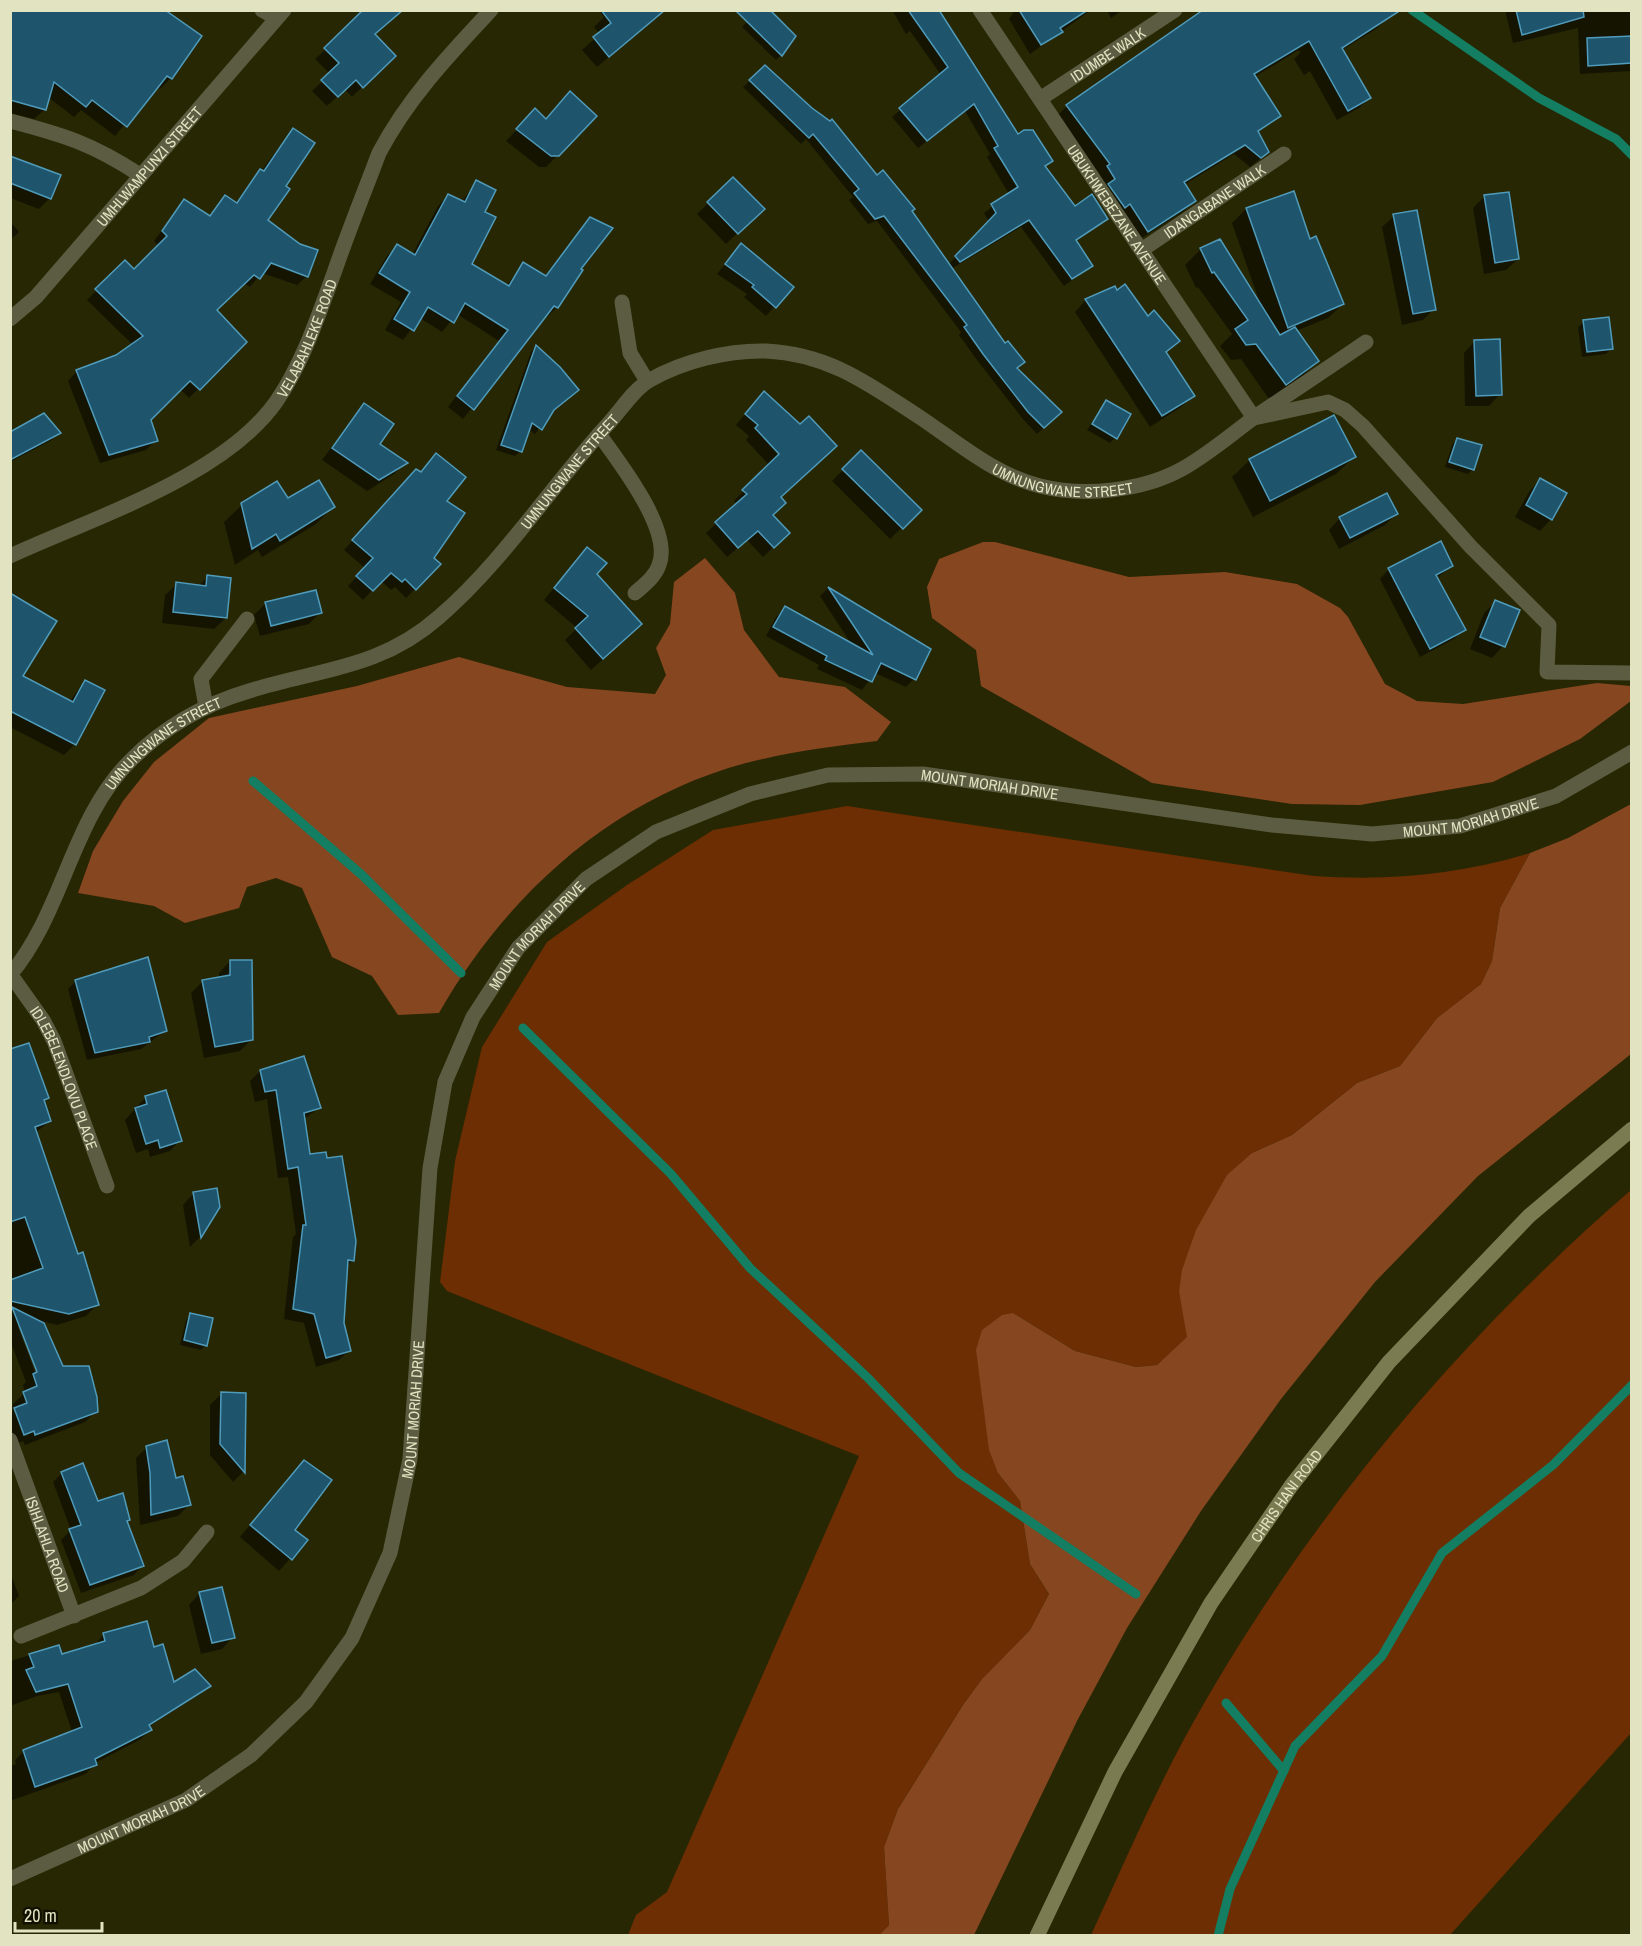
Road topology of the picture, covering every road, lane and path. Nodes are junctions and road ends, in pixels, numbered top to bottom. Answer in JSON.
{"nodes":[{"id":1,"x":262,"y":10,"type":"edge"},
{"id":2,"x":491,"y":10,"type":"edge"},
{"id":3,"x":980,"y":10,"type":"edge"},
{"id":4,"x":1175,"y":10,"type":"edge"},
{"id":5,"x":280,"y":14,"type":"edge"},
{"id":6,"x":1040,"y":99,"type":"junction"},
{"id":7,"x":10,"y":121,"type":"edge"},
{"id":8,"x":1284,"y":154,"type":"dead end"},
{"id":9,"x":140,"y":175,"type":"junction"},
{"id":10,"x":1143,"y":249,"type":"junction"},
{"id":11,"x":622,"y":302,"type":"dead end"},
{"id":12,"x":10,"y":319,"type":"edge"},
{"id":13,"x":1366,"y":342,"type":"dead end"},
{"id":14,"x":647,"y":381,"type":"junction"},
{"id":15,"x":1254,"y":418,"type":"junction"},
{"id":16,"x":599,"y":434,"type":"junction"},
{"id":17,"x":10,"y":556,"type":"edge"},
{"id":18,"x":635,"y":593,"type":"dead end"},
{"id":19,"x":247,"y":619,"type":"dead end"},
{"id":20,"x":1632,"y":673,"type":"edge"},
{"id":21,"x":206,"y":707,"type":"junction"},
{"id":22,"x":1632,"y":752,"type":"edge"},
{"id":23,"x":11,"y":975,"type":"edge"},
{"id":24,"x":1632,"y":1129,"type":"edge"},
{"id":25,"x":107,"y":1186,"type":"dead end"},
{"id":26,"x":10,"y":1440,"type":"edge"},
{"id":27,"x":207,"y":1532,"type":"dead end"},
{"id":28,"x":74,"y":1616,"type":"junction"},
{"id":29,"x":21,"y":1636,"type":"dead end"},
{"id":30,"x":11,"y":1877,"type":"edge"},
{"id":31,"x":1037,"y":1935,"type":"edge"}],
"edges":[{"from":1,"to":5,"type":"street"},
{"from":2,"to":17,"type":"street","name":"VELABAHLEKE ROAD"},
{"from":3,"to":6,"type":"street","name":"UBUKHWEBEZANE AVENUE"},
{"from":4,"to":6,"type":"street","name":"IDUMBE WALK"},
{"from":5,"to":9,"type":"street","name":"UMHLWAMPUNZI STREET"},
{"from":6,"to":10,"type":"street","name":"UBUKHWEBEZANE AVENUE"},
{"from":7,"to":9,"type":"street"},
{"from":8,"to":10,"type":"street","name":"IDANGABANE WALK"},
{"from":9,"to":12,"type":"street","name":"UMHLWAMPUNZI STREET"},
{"from":10,"to":15,"type":"street","name":"UBUKHWEBEZANE AVENUE"},
{"from":11,"to":14,"type":"street"},
{"from":13,"to":15,"type":"street","name":"UMNUNGWANE STREET"},
{"from":14,"to":15,"type":"street","name":"UMNUNGWANE STREET"},
{"from":14,"to":16,"type":"street","name":"UMNUNGWANE STREET"},
{"from":15,"to":20,"type":"street","name":"UMNUNGWANE STREET"},
{"from":16,"to":18,"type":"street"},
{"from":16,"to":21,"type":"street","name":"UMNUNGWANE STREET"},
{"from":19,"to":21,"type":"street"},
{"from":21,"to":23,"type":"street","name":"UMNUNGWANE STREET"},
{"from":22,"to":30,"type":"street","name":"MOUNT MORIAH DRIVE"},
{"from":23,"to":25,"type":"street","name":"IDLEBELENDLOVU PLACE"},
{"from":24,"to":31,"type":"main road","name":"CHRIS HANI ROAD"},
{"from":26,"to":28,"type":"street","name":"ISIHLAHLA ROAD"},
{"from":27,"to":28,"type":"street"},
{"from":28,"to":29,"type":"street"}]}
